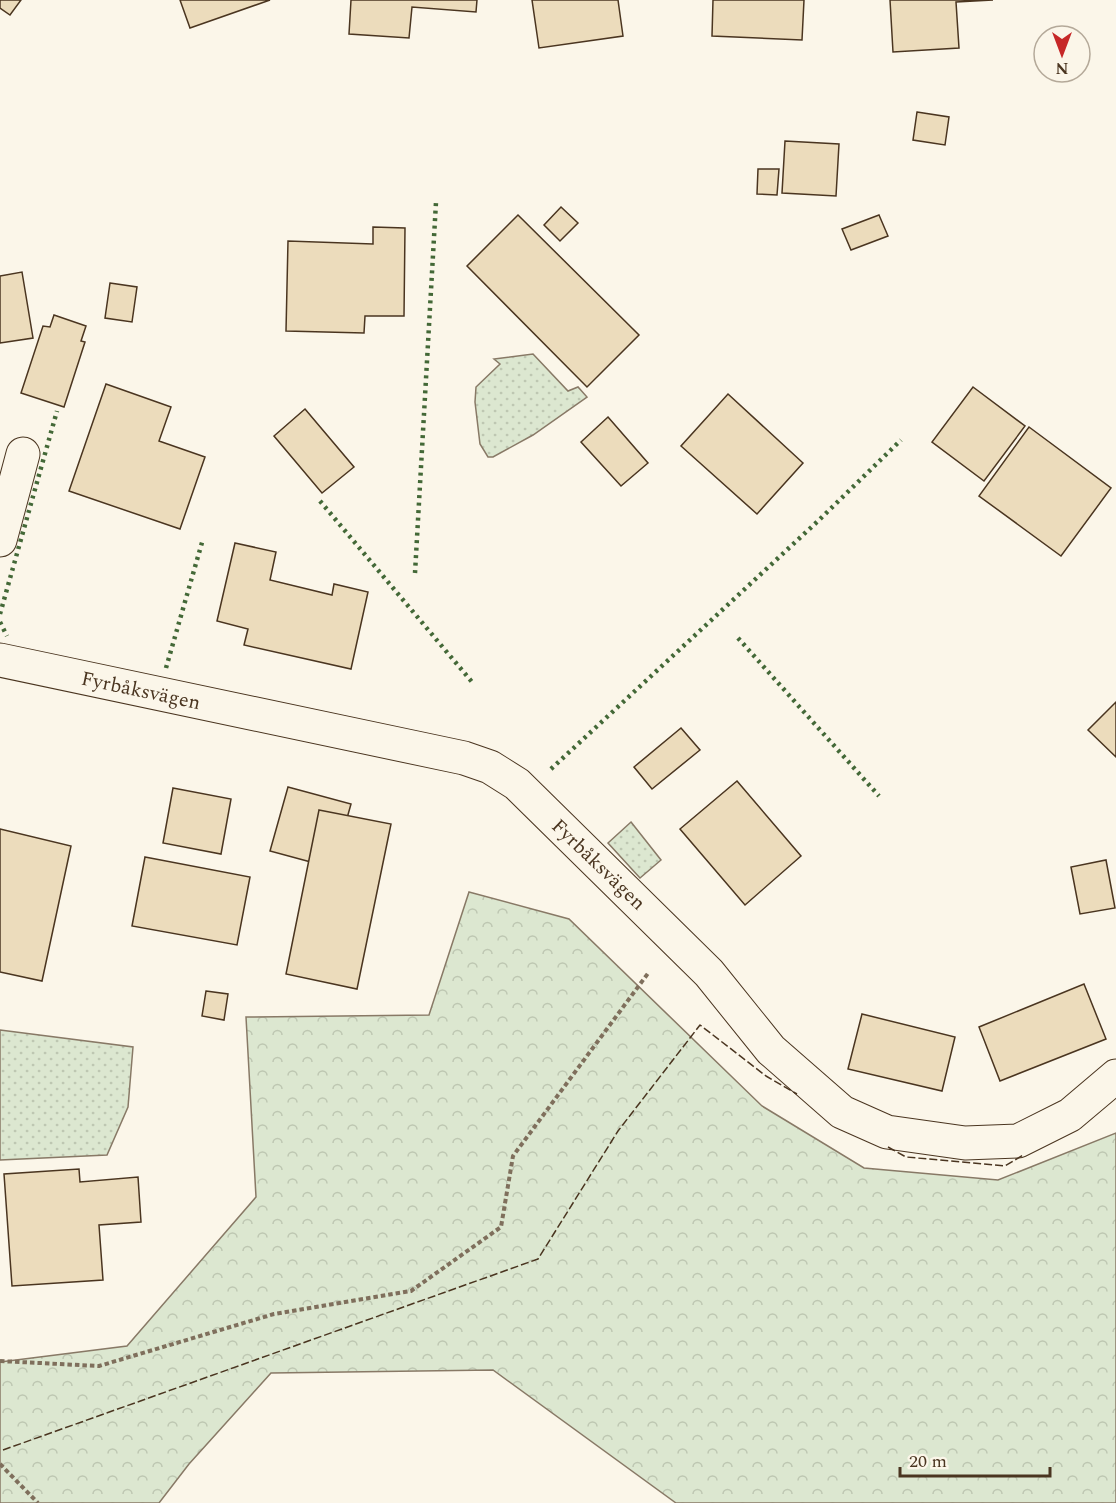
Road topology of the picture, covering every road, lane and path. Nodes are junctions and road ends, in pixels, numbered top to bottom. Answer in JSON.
{"nodes":[{"id":1,"x":23,"y":454,"type":"dead end"},
{"id":2,"x":0,"y":540,"type":"edge"},
{"id":3,"x":0,"y":660,"type":"edge"},
{"id":4,"x":674,"y":938,"type":"junction"},
{"id":5,"x":1116,"y":1076,"type":"edge"},
{"id":6,"x":0,"y":1360,"type":"edge"},
{"id":7,"x":0,"y":1464,"type":"edge"},
{"id":8,"x":38,"y":1503,"type":"edge"}],
"edges":[{"from":1,"to":2,"type":"street"},
{"from":3,"to":4,"type":"street","name":"Fyrbåksvägen"},
{"from":4,"to":5,"type":"street","name":"Fyrbåksvägen"},
{"from":4,"to":6,"type":"path"},
{"from":7,"to":8,"type":"path"}]}
